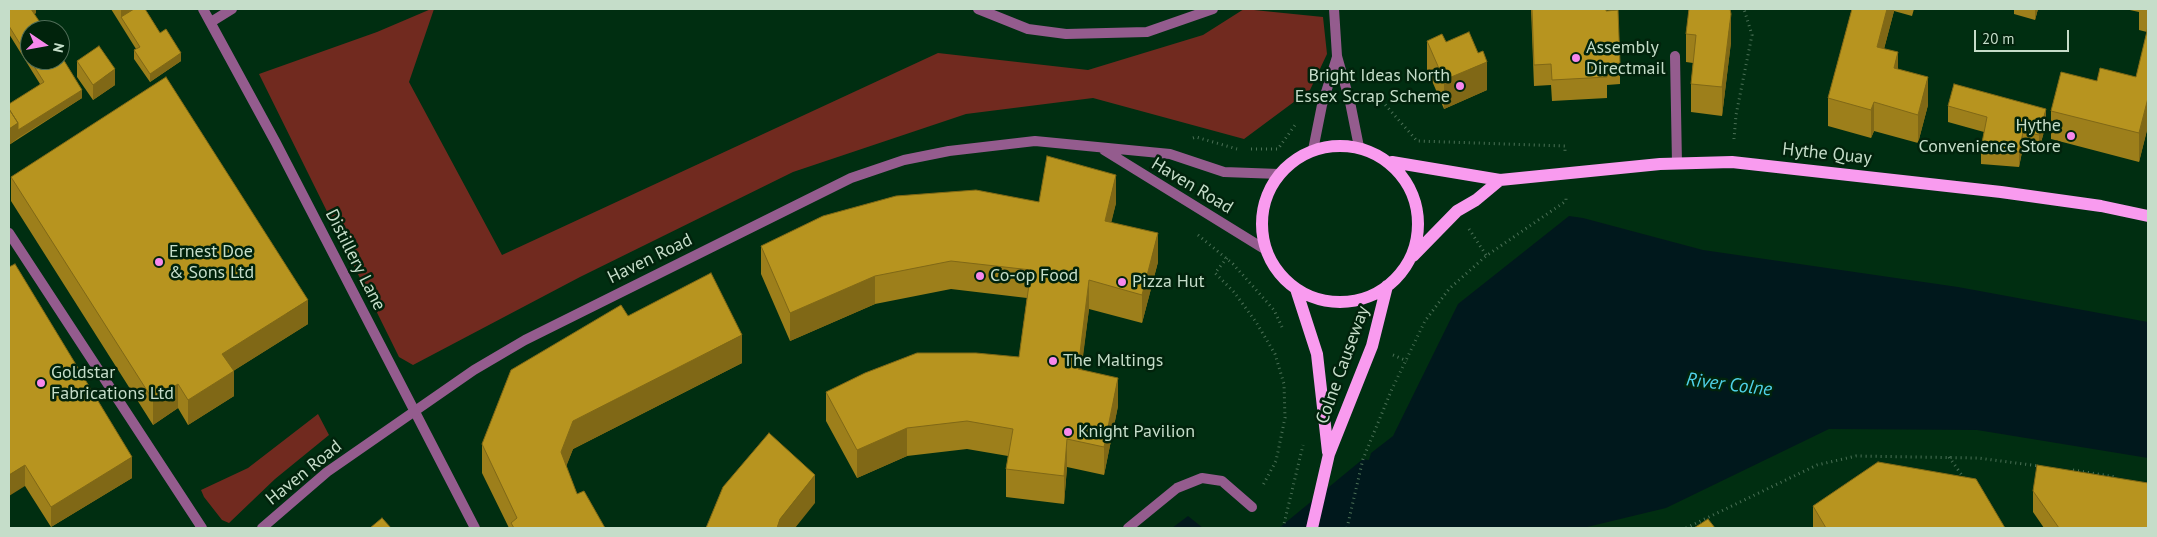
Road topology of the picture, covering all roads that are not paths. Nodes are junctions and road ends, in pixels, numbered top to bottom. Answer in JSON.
{"nodes":[{"id":1,"x":203,"y":9,"type":"edge"},
{"id":2,"x":232,"y":9,"type":"edge"},
{"id":3,"x":978,"y":9,"type":"edge"},
{"id":4,"x":1213,"y":9,"type":"edge"},
{"id":5,"x":1334,"y":9,"type":"edge"},
{"id":6,"x":211,"y":22,"type":"junction"},
{"id":7,"x":1337,"y":56,"type":"junction"},
{"id":8,"x":1675,"y":56,"type":"dead end"},
{"id":9,"x":1359,"y":147,"type":"junction"},
{"id":10,"x":1102,"y":149,"type":"junction"},
{"id":11,"x":1313,"y":150,"type":"junction"},
{"id":12,"x":1392,"y":162,"type":"junction"},
{"id":13,"x":1677,"y":164,"type":"junction"},
{"id":14,"x":1279,"y":174,"type":"junction"},
{"id":15,"x":1500,"y":180,"type":"junction"},
{"id":16,"x":2148,"y":216,"type":"edge"},
{"id":17,"x":9,"y":233,"type":"edge"},
{"id":18,"x":1266,"y":250,"type":"junction"},
{"id":19,"x":1410,"y":259,"type":"junction"},
{"id":20,"x":1388,"y":286,"type":"junction"},
{"id":21,"x":1296,"y":289,"type":"junction"},
{"id":22,"x":415,"y":411,"type":"junction"},
{"id":23,"x":1328,"y":454,"type":"junction"},
{"id":24,"x":1252,"y":507,"type":"road end"},
{"id":25,"x":202,"y":528,"type":"edge"},
{"id":26,"x":262,"y":528,"type":"edge"},
{"id":27,"x":475,"y":528,"type":"edge"},
{"id":28,"x":1128,"y":528,"type":"edge"},
{"id":29,"x":1312,"y":528,"type":"edge"}],
"edges":[{"from":1,"to":6,"type":"street","name":"Distillery Lane"},
{"from":2,"to":6,"type":"street"},
{"from":3,"to":4,"type":"street"},
{"from":5,"to":7,"type":"street"},
{"from":6,"to":22,"type":"street","name":"Distillery Lane"},
{"from":7,"to":9,"type":"street"},
{"from":7,"to":11,"type":"street"},
{"from":8,"to":13,"type":"street"},
{"from":9,"to":11,"type":"main road"},
{"from":9,"to":12,"type":"main road"},
{"from":10,"to":14,"type":"street","name":"Haven Road"},
{"from":10,"to":18,"type":"street","name":"Haven Road"},
{"from":10,"to":22,"type":"street","name":"Haven Road"},
{"from":11,"to":14,"type":"main road"},
{"from":12,"to":15,"type":"main road","name":"Hythe Quay"},
{"from":12,"to":19,"type":"main road"},
{"from":13,"to":15,"type":"main road","name":"Hythe Quay"},
{"from":13,"to":16,"type":"main road","name":"Hythe Quay"},
{"from":14,"to":18,"type":"main road"},
{"from":15,"to":19,"type":"main road"},
{"from":17,"to":25,"type":"street"},
{"from":18,"to":21,"type":"main road"},
{"from":19,"to":20,"type":"main road"},
{"from":20,"to":21,"type":"main road"},
{"from":20,"to":23,"type":"main road","name":"Colne Causeway"},
{"from":21,"to":23,"type":"main road","name":"Colne Causeway"},
{"from":22,"to":26,"type":"street","name":"Haven Road"},
{"from":22,"to":27,"type":"street","name":"Distillery Lane"},
{"from":23,"to":29,"type":"main road","name":"Colne Causeway"},
{"from":24,"to":28,"type":"street"}]}
